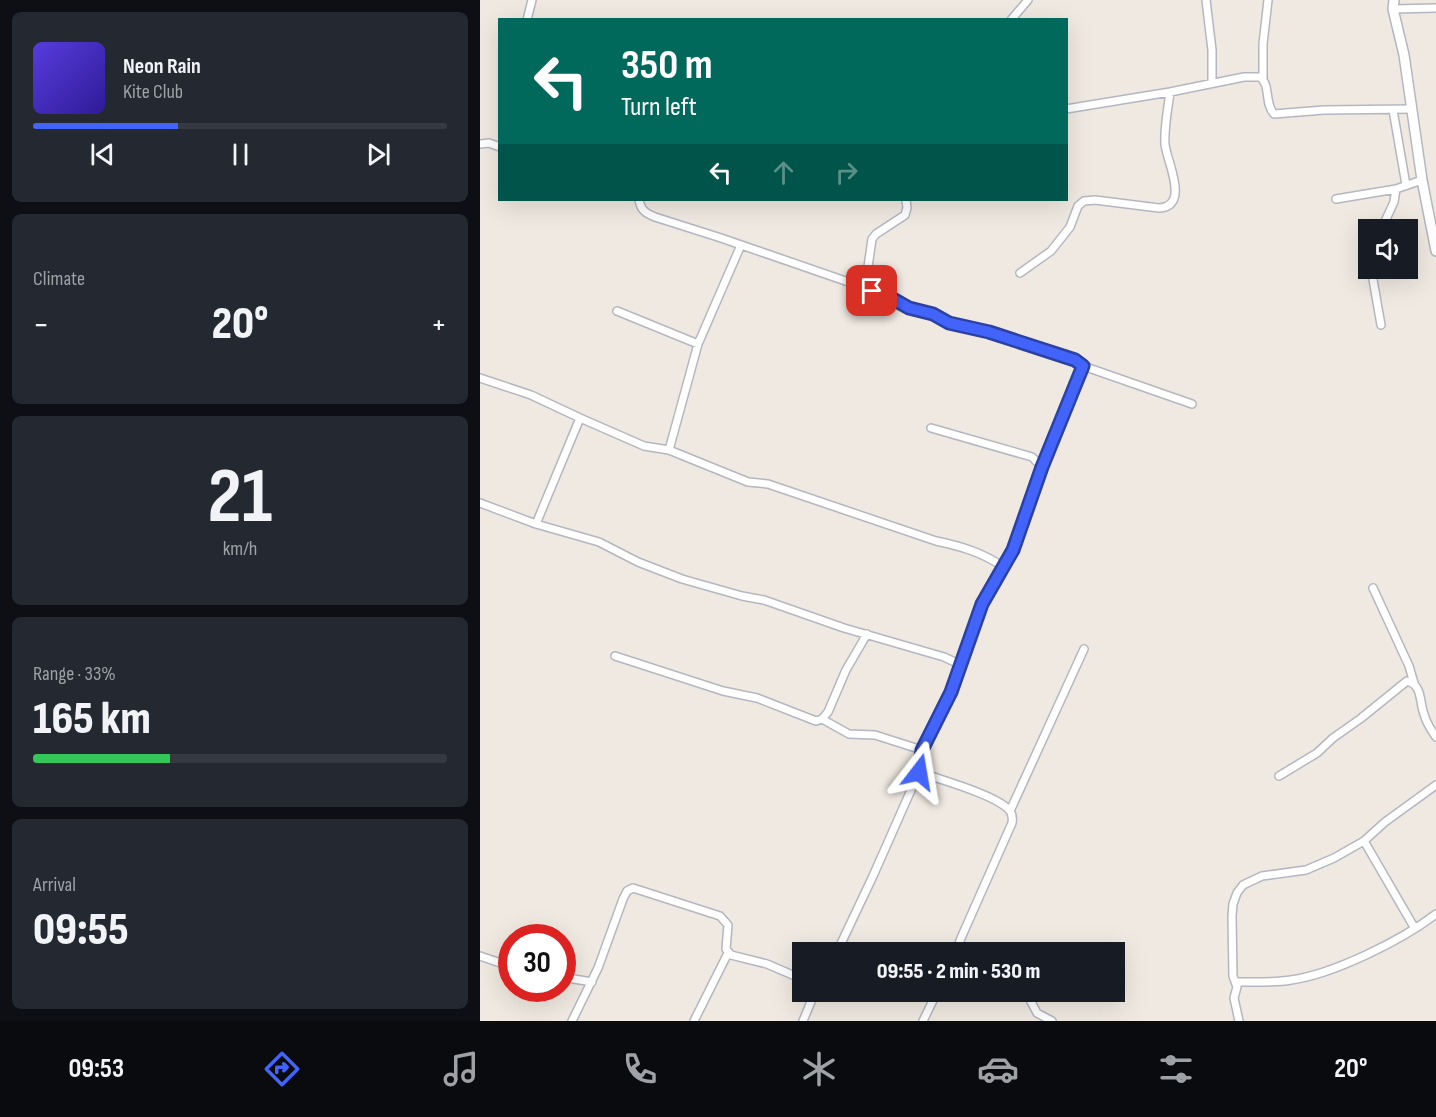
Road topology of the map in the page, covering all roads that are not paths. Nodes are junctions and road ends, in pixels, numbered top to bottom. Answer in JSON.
{"nodes":[{"id":1,"x":532,"y":0,"type":"edge"},
{"id":2,"x":1028,"y":0,"type":"edge"},
{"id":3,"x":1206,"y":0,"type":"edge"},
{"id":4,"x":1268,"y":0,"type":"edge"},
{"id":5,"x":1393,"y":4,"type":"edge"},
{"id":6,"x":1436,"y":8,"type":"edge"},
{"id":7,"x":528,"y":18,"type":"edge"},
{"id":8,"x":1013,"y":18,"type":"edge"},
{"id":9,"x":1263,"y":78,"type":"junction"},
{"id":10,"x":1212,"y":83,"type":"junction"},
{"id":11,"x":1170,"y":92,"type":"junction"},
{"id":12,"x":1068,"y":109,"type":"edge"},
{"id":13,"x":1411,"y":109,"type":"junction"},
{"id":14,"x":1394,"y":110,"type":"junction"},
{"id":15,"x":480,"y":144,"type":"edge"},
{"id":16,"x":498,"y":146,"type":"edge"},
{"id":17,"x":1422,"y":180,"type":"junction"},
{"id":18,"x":1406,"y":185,"type":"junction"},
{"id":19,"x":1396,"y":189,"type":"junction"},
{"id":20,"x":1336,"y":199,"type":"dead end"},
{"id":21,"x":639,"y":201,"type":"edge"},
{"id":22,"x":906,"y":201,"type":"edge"},
{"id":23,"x":1386,"y":219,"type":"edge"},
{"id":24,"x":741,"y":245,"type":"junction"},
{"id":25,"x":1436,"y":251,"type":"edge"},
{"id":26,"x":1020,"y":273,"type":"dead end"},
{"id":27,"x":1373,"y":279,"type":"edge"},
{"id":28,"x":858,"y":286,"type":"junction"},
{"id":29,"x":617,"y":311,"type":"dead end"},
{"id":30,"x":1381,"y":325,"type":"dead end"},
{"id":31,"x":698,"y":344,"type":"junction"},
{"id":32,"x":1083,"y":366,"type":"junction"},
{"id":33,"x":480,"y":378,"type":"edge"},
{"id":34,"x":1192,"y":404,"type":"dead end"},
{"id":35,"x":580,"y":418,"type":"junction"},
{"id":36,"x":931,"y":428,"type":"dead end"},
{"id":37,"x":669,"y":450,"type":"junction"},
{"id":38,"x":1042,"y":467,"type":"junction"},
{"id":39,"x":480,"y":503,"type":"edge"},
{"id":40,"x":536,"y":524,"type":"junction"},
{"id":41,"x":1002,"y":566,"type":"junction"},
{"id":42,"x":1373,"y":588,"type":"dead end"},
{"id":43,"x":867,"y":634,"type":"junction"},
{"id":44,"x":1084,"y":649,"type":"dead end"},
{"id":45,"x":615,"y":656,"type":"dead end"},
{"id":46,"x":960,"y":665,"type":"junction"},
{"id":47,"x":1414,"y":683,"type":"junction"},
{"id":48,"x":822,"y":719,"type":"junction"},
{"id":49,"x":1436,"y":737,"type":"edge"},
{"id":50,"x":922,"y":750,"type":"junction"},
{"id":51,"x":919,"y":772,"type":"junction"},
{"id":52,"x":1279,"y":776,"type":"dead end"},
{"id":53,"x":1436,"y":785,"type":"edge"},
{"id":54,"x":1010,"y":811,"type":"junction"},
{"id":55,"x":1364,"y":841,"type":"junction"},
{"id":56,"x":1436,"y":914,"type":"edge"},
{"id":57,"x":1414,"y":927,"type":"junction"},
{"id":58,"x":842,"y":942,"type":"edge"},
{"id":59,"x":960,"y":942,"type":"edge"},
{"id":60,"x":728,"y":953,"type":"junction"},
{"id":61,"x":480,"y":956,"type":"edge"},
{"id":62,"x":498,"y":962,"type":"edge"},
{"id":63,"x":792,"y":975,"type":"edge"},
{"id":64,"x":576,"y":979,"type":"edge"},
{"id":65,"x":592,"y":982,"type":"junction"},
{"id":66,"x":1236,"y":982,"type":"junction"},
{"id":67,"x":811,"y":1002,"type":"edge"},
{"id":68,"x":932,"y":1002,"type":"edge"},
{"id":69,"x":1031,"y":1002,"type":"edge"},
{"id":70,"x":572,"y":1021,"type":"edge"},
{"id":71,"x":694,"y":1021,"type":"edge"},
{"id":72,"x":804,"y":1021,"type":"edge"},
{"id":73,"x":923,"y":1021,"type":"edge"},
{"id":74,"x":1052,"y":1021,"type":"edge"},
{"id":75,"x":1239,"y":1021,"type":"edge"}],
"edges":[{"from":1,"to":7,"type":"street"},
{"from":2,"to":8,"type":"street"},
{"from":3,"to":10,"type":"street"},
{"from":4,"to":9,"type":"street"},
{"from":5,"to":6,"type":"street"},
{"from":5,"to":13,"type":"street"},
{"from":9,"to":10,"type":"street"},
{"from":9,"to":14,"type":"street"},
{"from":10,"to":11,"type":"street"},
{"from":11,"to":12,"type":"street"},
{"from":11,"to":26,"type":"street"},
{"from":13,"to":14,"type":"street"},
{"from":13,"to":17,"type":"street"},
{"from":14,"to":18,"type":"street"},
{"from":15,"to":16,"type":"street"},
{"from":17,"to":18,"type":"street"},
{"from":17,"to":25,"type":"street"},
{"from":18,"to":19,"type":"street"},
{"from":19,"to":20,"type":"street"},
{"from":19,"to":23,"type":"street"},
{"from":21,"to":24,"type":"street"},
{"from":22,"to":28,"type":"street"},
{"from":24,"to":28,"type":"street"},
{"from":24,"to":31,"type":"street"},
{"from":27,"to":30,"type":"street"},
{"from":28,"to":32,"type":"street"},
{"from":29,"to":31,"type":"street"},
{"from":31,"to":37,"type":"street"},
{"from":32,"to":34,"type":"street"},
{"from":32,"to":38,"type":"street"},
{"from":33,"to":35,"type":"street"},
{"from":35,"to":37,"type":"street"},
{"from":35,"to":40,"type":"street"},
{"from":36,"to":38,"type":"street"},
{"from":37,"to":41,"type":"street"},
{"from":38,"to":41,"type":"street"},
{"from":39,"to":40,"type":"street"},
{"from":40,"to":43,"type":"street"},
{"from":41,"to":46,"type":"street"},
{"from":42,"to":47,"type":"street"},
{"from":43,"to":46,"type":"street"},
{"from":43,"to":48,"type":"street"},
{"from":44,"to":54,"type":"street"},
{"from":45,"to":48,"type":"street"},
{"from":46,"to":50,"type":"street"},
{"from":47,"to":49,"type":"street"},
{"from":47,"to":52,"type":"street"},
{"from":48,"to":50,"type":"street"},
{"from":50,"to":51,"type":"street"},
{"from":51,"to":54,"type":"street"},
{"from":51,"to":58,"type":"street"},
{"from":53,"to":55,"type":"street"},
{"from":54,"to":59,"type":"street"},
{"from":55,"to":57,"type":"street"},
{"from":55,"to":66,"type":"street"},
{"from":56,"to":57,"type":"street"},
{"from":57,"to":66,"type":"street"},
{"from":60,"to":63,"type":"street"},
{"from":60,"to":65,"type":"street"},
{"from":60,"to":71,"type":"street"},
{"from":61,"to":62,"type":"street"},
{"from":64,"to":65,"type":"street"},
{"from":65,"to":70,"type":"street"},
{"from":66,"to":75,"type":"street"},
{"from":67,"to":72,"type":"street"},
{"from":68,"to":73,"type":"street"},
{"from":69,"to":74,"type":"street"}]}
